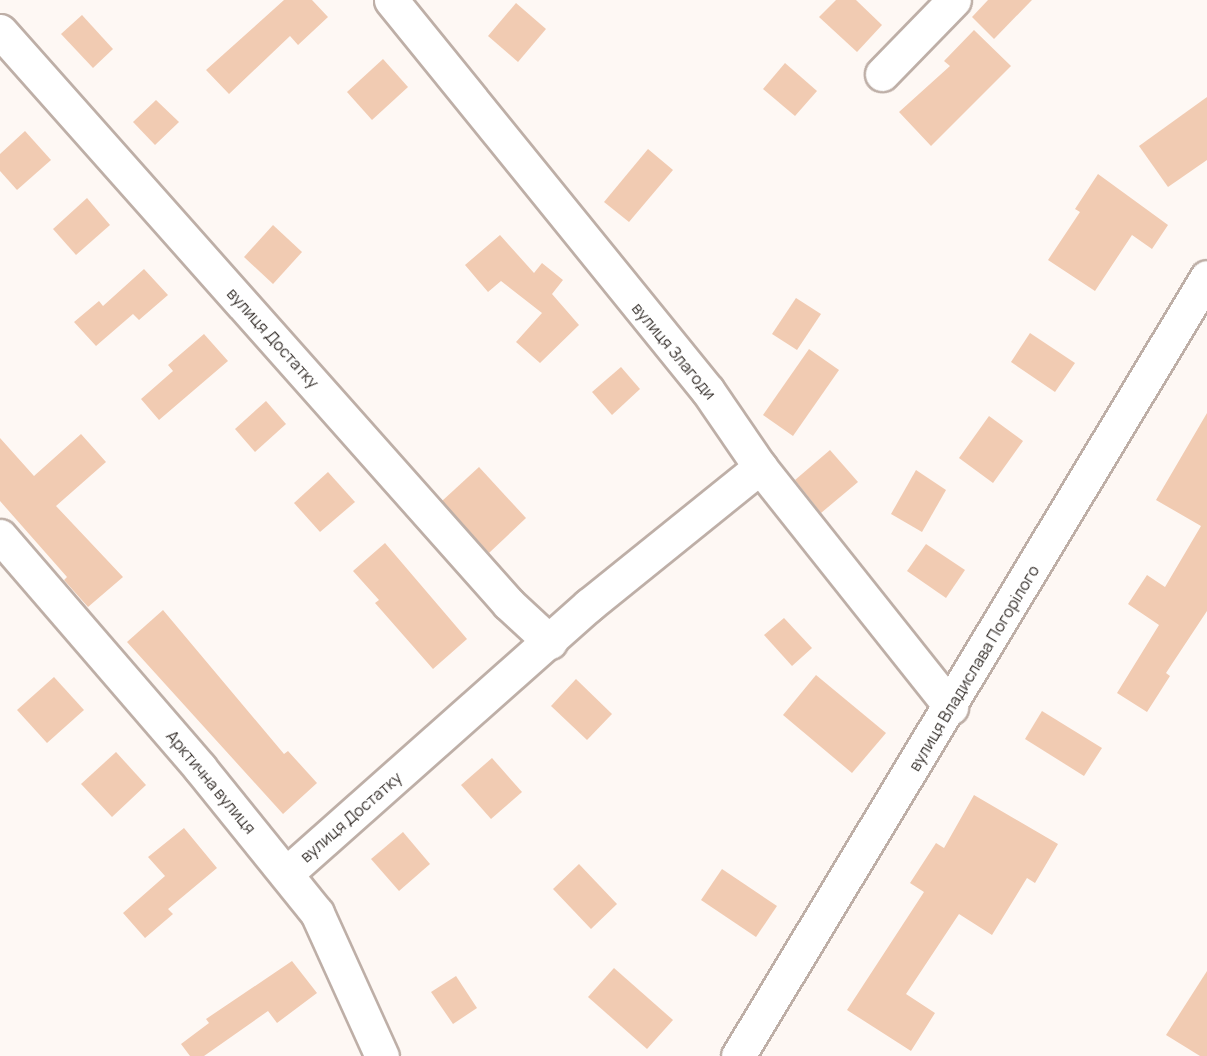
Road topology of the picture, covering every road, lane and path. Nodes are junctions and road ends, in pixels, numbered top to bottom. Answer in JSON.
{"nodes":[{"id":1,"x":391,"y":0,"type":"edge"},
{"id":2,"x":954,"y":0,"type":"edge"},
{"id":3,"x":0,"y":31,"type":"edge"},
{"id":4,"x":882,"y":74,"type":"dead end"},
{"id":5,"x":1207,"y":277,"type":"edge"},
{"id":6,"x":760,"y":466,"type":"junction"},
{"id":7,"x":0,"y":536,"type":"edge"},
{"id":8,"x":549,"y":642,"type":"junction"},
{"id":9,"x":951,"y":706,"type":"junction"},
{"id":10,"x":287,"y":873,"type":"junction"},
{"id":11,"x":382,"y":1056,"type":"edge"},
{"id":12,"x":738,"y":1056,"type":"edge"}],
"edges":[{"from":1,"to":6,"type":"street","name":"вулиця Злагоди"},
{"from":2,"to":4,"type":"street"},
{"from":3,"to":8,"type":"street","name":"вулиця Достатку"},
{"from":5,"to":9,"type":"street","name":"вулиця Владислава Погорілого"},
{"from":6,"to":8,"type":"street","name":"вулиця Достатку"},
{"from":6,"to":9,"type":"street","name":"вулиця Злагоди"},
{"from":7,"to":10,"type":"street","name":"Арктична вулиця"},
{"from":8,"to":10,"type":"street","name":"вулиця Достатку"},
{"from":9,"to":12,"type":"street","name":"вулиця Владислава Погорілого"},
{"from":10,"to":11,"type":"street","name":"Арктична вулиця"}]}
